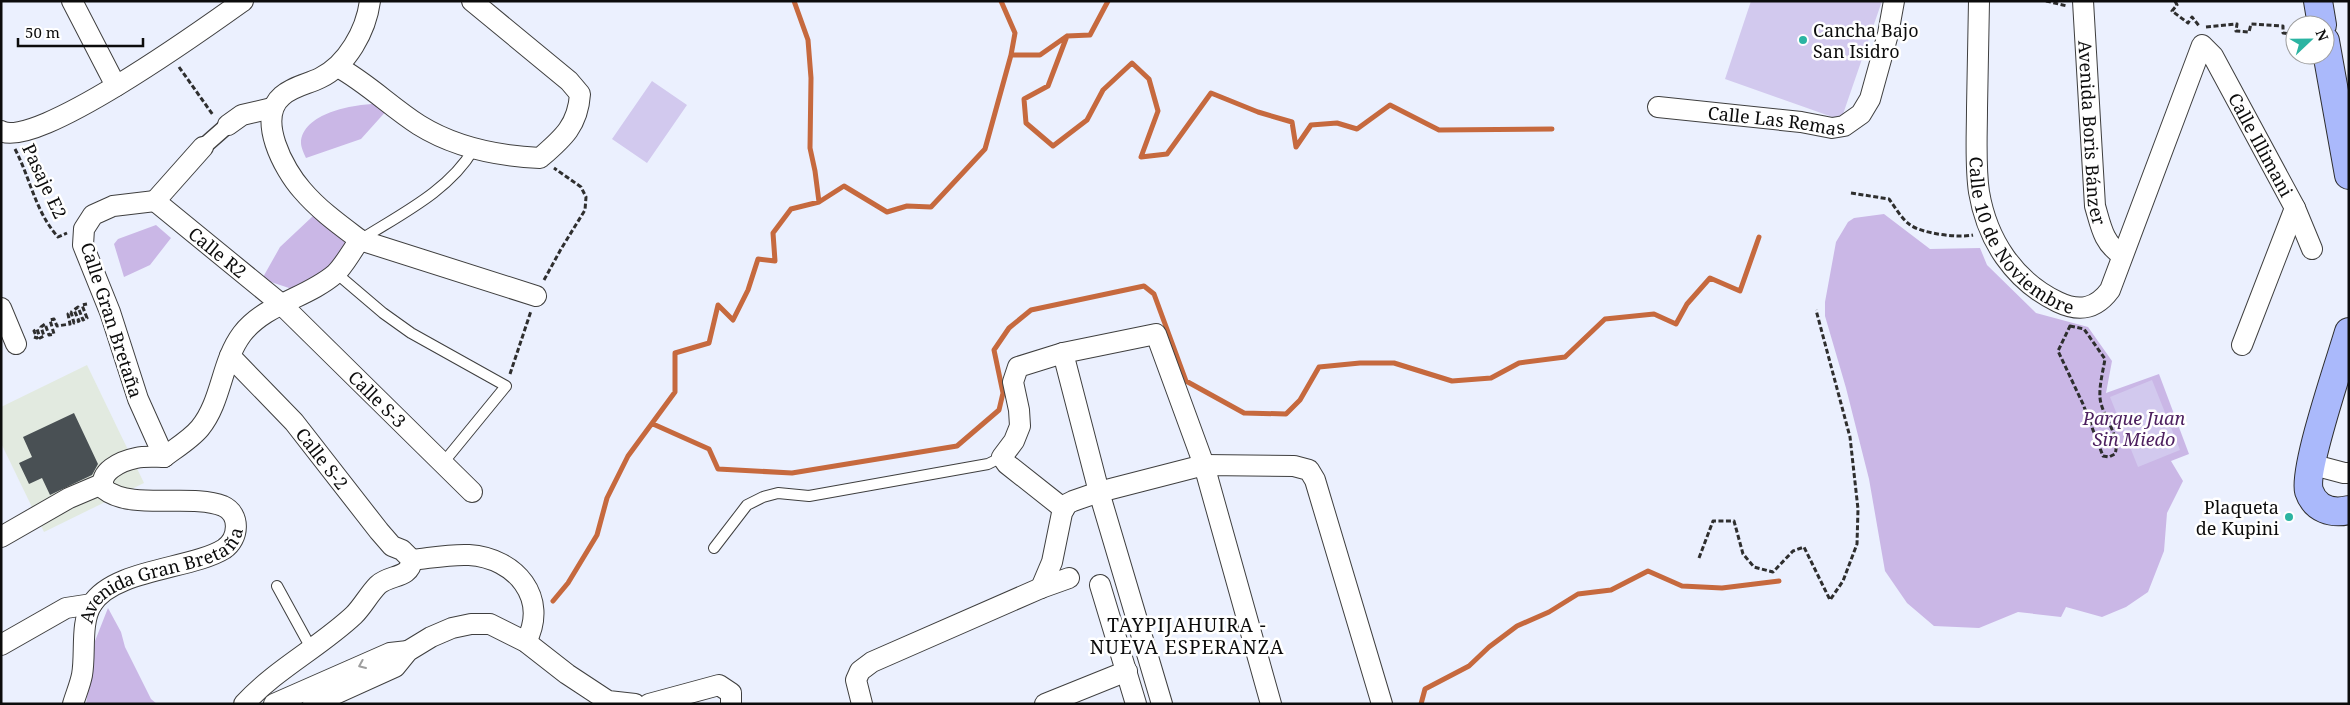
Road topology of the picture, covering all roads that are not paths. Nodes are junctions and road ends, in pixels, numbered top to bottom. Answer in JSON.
{"nodes":[{"id":1,"x":72,"y":1,"type":"edge"},
{"id":2,"x":242,"y":1,"type":"edge"},
{"id":3,"x":370,"y":1,"type":"edge"},
{"id":4,"x":472,"y":1,"type":"edge"},
{"id":5,"x":1894,"y":1,"type":"edge"},
{"id":6,"x":1979,"y":1,"type":"edge"},
{"id":7,"x":2084,"y":1,"type":"edge"},
{"id":8,"x":2318,"y":1,"type":"edge"},
{"id":9,"x":2320,"y":15,"type":"edge"},
{"id":10,"x":2201,"y":36,"type":"joint"},
{"id":11,"x":2329,"y":65,"type":"edge"},
{"id":12,"x":338,"y":67,"type":"junction"},
{"id":13,"x":116,"y":86,"type":"junction"},
{"id":14,"x":1658,"y":107,"type":"dead end"},
{"id":15,"x":272,"y":108,"type":"junction"},
{"id":16,"x":228,"y":125,"type":"joint"},
{"id":17,"x":4,"y":132,"type":"edge"},
{"id":18,"x":203,"y":147,"type":"joint"},
{"id":19,"x":473,"y":150,"type":"junction"},
{"id":20,"x":2349,"y":175,"type":"edge"},
{"id":21,"x":155,"y":201,"type":"junction"},
{"id":22,"x":2295,"y":208,"type":"junction"},
{"id":23,"x":360,"y":240,"type":"junction"},
{"id":24,"x":2312,"y":249,"type":"dead end"},
{"id":25,"x":2122,"y":255,"type":"junction"},
{"id":26,"x":336,"y":273,"type":"junction"},
{"id":27,"x":536,"y":296,"type":"road end"},
{"id":28,"x":281,"y":304,"type":"junction"},
{"id":29,"x":1,"y":308,"type":"edge"},
{"id":30,"x":2349,"y":332,"type":"edge"},
{"id":31,"x":16,"y":344,"type":"road end"},
{"id":32,"x":2242,"y":345,"type":"dead end"},
{"id":33,"x":1063,"y":352,"type":"junction"},
{"id":34,"x":230,"y":356,"type":"junction"},
{"id":35,"x":164,"y":457,"type":"junction"},
{"id":36,"x":1002,"y":457,"type":"junction"},
{"id":37,"x":443,"y":463,"type":"junction"},
{"id":38,"x":2310,"y":464,"type":"junction"},
{"id":39,"x":1204,"y":465,"type":"junction"},
{"id":40,"x":2349,"y":473,"type":"edge"},
{"id":41,"x":102,"y":484,"type":"junction"},
{"id":42,"x":472,"y":492,"type":"dead end"},
{"id":43,"x":1099,"y":492,"type":"junction"},
{"id":44,"x":1064,"y":509,"type":"junction"},
{"id":45,"x":2349,"y":510,"type":"edge"},
{"id":46,"x":1,"y":537,"type":"edge"},
{"id":47,"x":714,"y":548,"type":"dead end"},
{"id":48,"x":412,"y":560,"type":"junction"},
{"id":49,"x":1069,"y":578,"type":"dead end"},
{"id":50,"x":277,"y":586,"type":"dead end"},
{"id":51,"x":1100,"y":586,"type":"dead end"},
{"id":52,"x":1040,"y":588,"type":"junction"},
{"id":53,"x":92,"y":604,"type":"junction"},
{"id":54,"x":526,"y":642,"type":"junction"},
{"id":55,"x":1,"y":645,"type":"edge"},
{"id":56,"x":312,"y":648,"type":"junction"},
{"id":57,"x":408,"y":652,"type":"junction"},
{"id":58,"x":1127,"y":671,"type":"junction"},
{"id":59,"x":73,"y":704,"type":"edge"},
{"id":60,"x":244,"y":704,"type":"edge"},
{"id":61,"x":274,"y":704,"type":"edge"},
{"id":62,"x":313,"y":704,"type":"edge"},
{"id":63,"x":635,"y":704,"type":"edge"},
{"id":64,"x":649,"y":704,"type":"edge"},
{"id":65,"x":731,"y":704,"type":"edge"},
{"id":66,"x":862,"y":704,"type":"edge"},
{"id":67,"x":1045,"y":704,"type":"edge"},
{"id":68,"x":1136,"y":704,"type":"edge"},
{"id":69,"x":1162,"y":704,"type":"edge"},
{"id":70,"x":1271,"y":704,"type":"edge"},
{"id":71,"x":1382,"y":704,"type":"edge"}],
"edges":[{"from":1,"to":13,"type":"street"},
{"from":2,"to":13,"type":"street"},
{"from":3,"to":12,"type":"street"},
{"from":4,"to":19,"type":"street"},
{"from":5,"to":14,"type":"street","name":"Calle Las Remas"},
{"from":6,"to":25,"type":"street","name":"Calle 10 de Noviembre"},
{"from":7,"to":25,"type":"street","name":"Avenida Boris Bánzer"},
{"from":8,"to":9,"type":"main road"},
{"from":10,"to":22,"type":"street","name":"Calle Illimani"},
{"from":10,"to":25,"type":"street","name":"Calle 10 de Noviembre"},
{"from":11,"to":20,"type":"main road"},
{"from":12,"to":15,"type":"street"},
{"from":12,"to":19,"type":"street"},
{"from":13,"to":17,"type":"street"},
{"from":15,"to":16,"type":"street"},
{"from":15,"to":23,"type":"street"},
{"from":16,"to":18,"type":"street"},
{"from":18,"to":21,"type":"street"},
{"from":19,"to":23,"type":"lane"},
{"from":21,"to":28,"type":"street","name":"Calle R2"},
{"from":21,"to":35,"type":"street","name":"Calle Gran Bretaña"},
{"from":22,"to":24,"type":"street","name":"Calle Illimani"},
{"from":22,"to":32,"type":"street"},
{"from":23,"to":26,"type":"street"},
{"from":23,"to":27,"type":"street"},
{"from":26,"to":28,"type":"street"},
{"from":26,"to":37,"type":"lane"},
{"from":28,"to":34,"type":"street"},
{"from":28,"to":37,"type":"street","name":"Calle S-3"},
{"from":29,"to":31,"type":"street"},
{"from":30,"to":38,"type":"main road"},
{"from":33,"to":36,"type":"street"},
{"from":33,"to":39,"type":"street"},
{"from":33,"to":43,"type":"street"},
{"from":34,"to":35,"type":"street"},
{"from":34,"to":48,"type":"street","name":"Calle S-2"},
{"from":35,"to":41,"type":"street"},
{"from":36,"to":44,"type":"street"},
{"from":36,"to":47,"type":"lane"},
{"from":37,"to":42,"type":"street","name":"Calle S-3"},
{"from":38,"to":40,"type":"street"},
{"from":38,"to":45,"type":"main road"},
{"from":39,"to":43,"type":"street"},
{"from":39,"to":70,"type":"street"},
{"from":39,"to":71,"type":"street"},
{"from":41,"to":46,"type":"street"},
{"from":41,"to":53,"type":"street","name":"Avenida Gran Bretaña"},
{"from":43,"to":44,"type":"street"},
{"from":43,"to":69,"type":"street"},
{"from":44,"to":52,"type":"street"},
{"from":48,"to":54,"type":"street"},
{"from":48,"to":56,"type":"street"},
{"from":49,"to":52,"type":"street"},
{"from":50,"to":56,"type":"lane"},
{"from":51,"to":58,"type":"street"},
{"from":52,"to":66,"type":"street"},
{"from":53,"to":55,"type":"street"},
{"from":53,"to":59,"type":"street","name":"Avenida Gran Bretaña"},
{"from":54,"to":57,"type":"street"},
{"from":54,"to":63,"type":"street"},
{"from":56,"to":60,"type":"street"},
{"from":57,"to":61,"type":"street","one_way":true},
{"from":57,"to":62,"type":"street"},
{"from":58,"to":67,"type":"street"},
{"from":58,"to":68,"type":"street"},
{"from":64,"to":65,"type":"street"}]}
